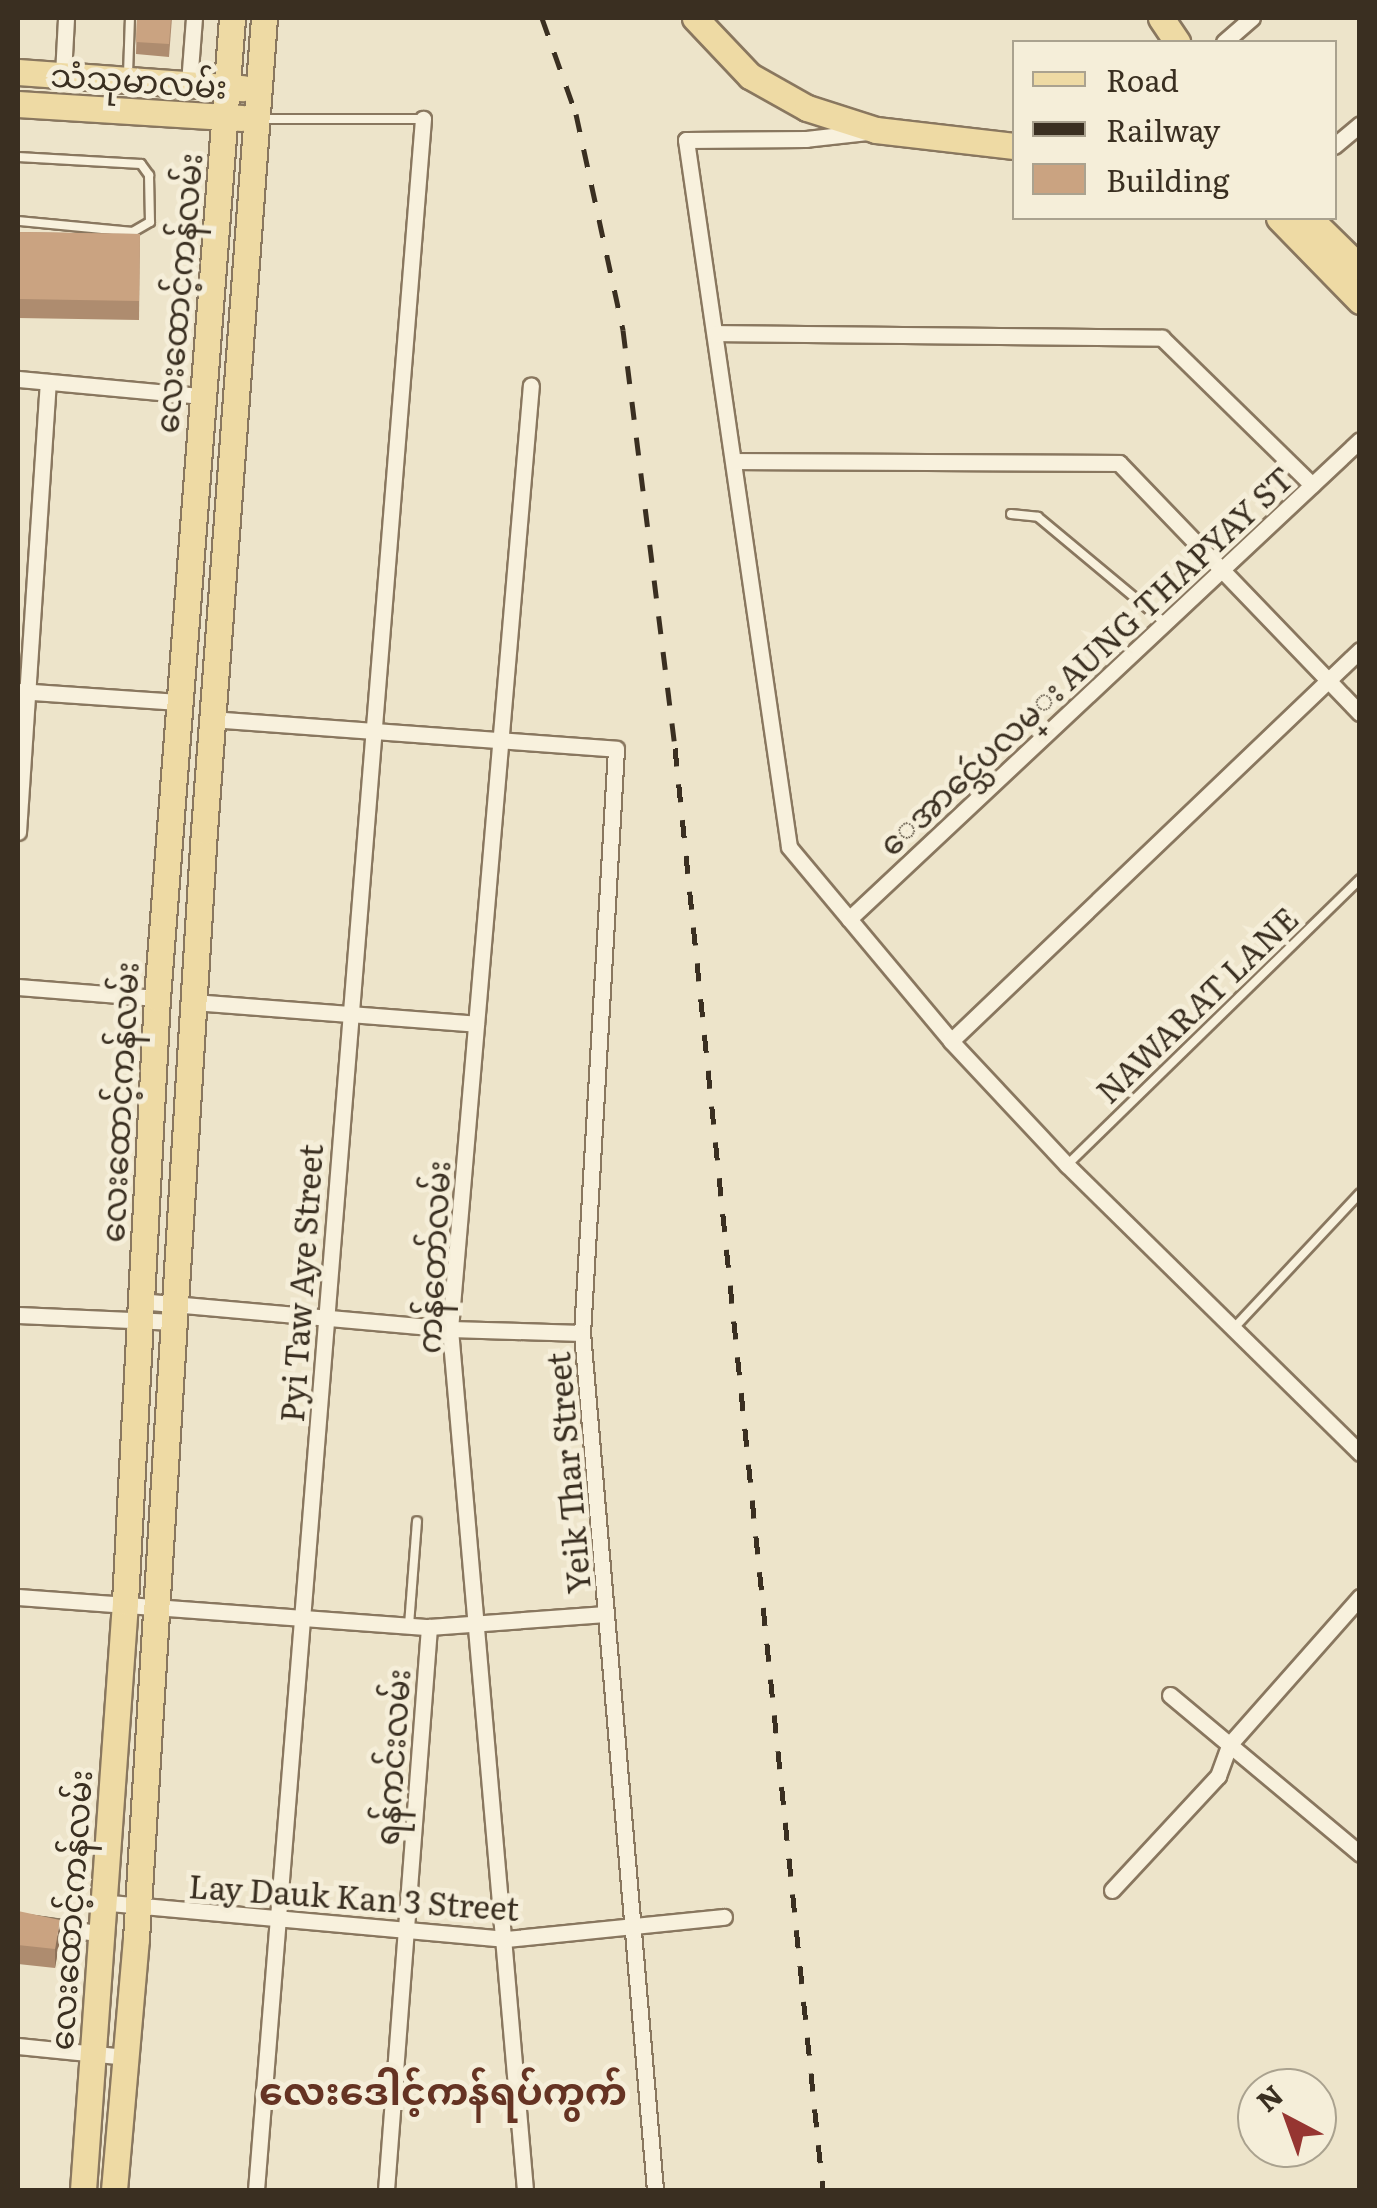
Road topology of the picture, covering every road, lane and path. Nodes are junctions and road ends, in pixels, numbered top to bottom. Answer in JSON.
{"nodes":[{"id":1,"x":66,"y":18,"type":"edge"},
{"id":2,"x":130,"y":18,"type":"edge"},
{"id":3,"x":194,"y":18,"type":"edge"},
{"id":4,"x":232,"y":18,"type":"edge"},
{"id":5,"x":264,"y":18,"type":"edge"},
{"id":6,"x":696,"y":18,"type":"edge"},
{"id":7,"x":1160,"y":18,"type":"edge"},
{"id":8,"x":1225,"y":18,"type":"edge"},
{"id":9,"x":1252,"y":18,"type":"edge"},
{"id":10,"x":1229,"y":37,"type":"edge"},
{"id":11,"x":1176,"y":40,"type":"edge"},
{"id":12,"x":18,"y":72,"type":"edge"},
{"id":13,"x":63,"y":74,"type":"junction"},
{"id":14,"x":128,"y":78,"type":"junction"},
{"id":15,"x":188,"y":83,"type":"junction"},
{"id":16,"x":226,"y":87,"type":"junction"},
{"id":17,"x":258,"y":88,"type":"junction"},
{"id":18,"x":18,"y":104,"type":"edge"},
{"id":19,"x":224,"y":118,"type":"junction"},
{"id":20,"x":257,"y":118,"type":"junction"},
{"id":21,"x":423,"y":119,"type":"joint"},
{"id":22,"x":1360,"y":124,"type":"edge"},
{"id":23,"x":876,"y":130,"type":"junction"},
{"id":24,"x":1337,"y":143,"type":"edge"},
{"id":25,"x":1012,"y":146,"type":"edge"},
{"id":26,"x":18,"y":157,"type":"edge"},
{"id":27,"x":1281,"y":220,"type":"edge"},
{"id":28,"x":1311,"y":220,"type":"edge"},
{"id":29,"x":18,"y":221,"type":"edge"},
{"id":30,"x":1360,"y":268,"type":"edge"},
{"id":31,"x":1360,"y":301,"type":"edge"},
{"id":32,"x":716,"y":333,"type":"junction"},
{"id":33,"x":18,"y":379,"type":"edge"},
{"id":34,"x":48,"y":382,"type":"junction"},
{"id":35,"x":531,"y":386,"type":"dead end"},
{"id":36,"x":200,"y":396,"type":"junction"},
{"id":37,"x":1360,"y":440,"type":"edge"},
{"id":38,"x":734,"y":461,"type":"junction"},
{"id":39,"x":1312,"y":485,"type":"junction"},
{"id":40,"x":1010,"y":514,"type":"dead end"},
{"id":41,"x":1222,"y":570,"type":"junction"},
{"id":42,"x":1164,"y":623,"type":"junction"},
{"id":43,"x":1360,"y":650,"type":"edge"},
{"id":44,"x":1329,"y":680,"type":"junction"},
{"id":45,"x":23,"y":691,"type":"edge"},
{"id":46,"x":179,"y":702,"type":"junction"},
{"id":47,"x":1360,"y":712,"type":"edge"},
{"id":48,"x":211,"y":719,"type":"junction"},
{"id":49,"x":371,"y":730,"type":"junction"},
{"id":50,"x":502,"y":740,"type":"junction"},
{"id":51,"x":168,"y":828,"type":"junction"},
{"id":52,"x":204,"y":831,"type":"junction"},
{"id":53,"x":18,"y":832,"type":"edge"},
{"id":54,"x":1360,"y":879,"type":"edge"},
{"id":55,"x":849,"y":918,"type":"junction"},
{"id":56,"x":18,"y":988,"type":"edge"},
{"id":57,"x":157,"y":998,"type":"junction"},
{"id":58,"x":193,"y":1002,"type":"junction"},
{"id":59,"x":349,"y":1013,"type":"junction"},
{"id":60,"x":476,"y":1024,"type":"junction"},
{"id":61,"x":951,"y":1041,"type":"junction"},
{"id":62,"x":1066,"y":1165,"type":"junction"},
{"id":63,"x":1360,"y":1193,"type":"edge"},
{"id":64,"x":138,"y":1311,"type":"junction"},
{"id":65,"x":177,"y":1312,"type":"junction"},
{"id":66,"x":18,"y":1315,"type":"edge"},
{"id":67,"x":325,"y":1316,"type":"junction"},
{"id":68,"x":450,"y":1329,"type":"junction"},
{"id":69,"x":1232,"y":1330,"type":"junction"},
{"id":70,"x":582,"y":1334,"type":"junction"},
{"id":71,"x":1360,"y":1453,"type":"edge"},
{"id":72,"x":417,"y":1521,"type":"dead end"},
{"id":73,"x":18,"y":1597,"type":"edge"},
{"id":74,"x":1360,"y":1597,"type":"edge"},
{"id":75,"x":124,"y":1602,"type":"junction"},
{"id":76,"x":158,"y":1604,"type":"junction"},
{"id":77,"x":606,"y":1614,"type":"junction"},
{"id":78,"x":301,"y":1616,"type":"junction"},
{"id":79,"x":480,"y":1624,"type":"junction"},
{"id":80,"x":409,"y":1625,"type":"junction"},
{"id":81,"x":428,"y":1627,"type":"junction"},
{"id":82,"x":1170,"y":1695,"type":"dead end"},
{"id":83,"x":1229,"y":1744,"type":"junction"},
{"id":84,"x":1360,"y":1854,"type":"edge"},
{"id":85,"x":1112,"y":1890,"type":"dead end"},
{"id":86,"x":100,"y":1902,"type":"junction"},
{"id":87,"x":138,"y":1908,"type":"junction"},
{"id":88,"x":724,"y":1918,"type":"dead end"},
{"id":89,"x":278,"y":1919,"type":"junction"},
{"id":90,"x":18,"y":1922,"type":"edge"},
{"id":91,"x":633,"y":1927,"type":"junction"},
{"id":92,"x":406,"y":1930,"type":"junction"},
{"id":93,"x":97,"y":1934,"type":"junction"},
{"id":94,"x":506,"y":1939,"type":"junction"},
{"id":95,"x":18,"y":2046,"type":"edge"},
{"id":96,"x":91,"y":2056,"type":"junction"},
{"id":97,"x":127,"y":2056,"type":"junction"},
{"id":98,"x":83,"y":2190,"type":"edge"},
{"id":99,"x":114,"y":2190,"type":"edge"},
{"id":100,"x":256,"y":2190,"type":"edge"},
{"id":101,"x":386,"y":2190,"type":"edge"},
{"id":102,"x":524,"y":2190,"type":"edge"},
{"id":103,"x":656,"y":2190,"type":"edge"}],
"edges":[{"from":1,"to":13,"type":"street"},
{"from":2,"to":14,"type":"lane"},
{"from":3,"to":15,"type":"street"},
{"from":4,"to":16,"type":"main road","name":"လေးထောင့်ကန်လမ်း"},
{"from":5,"to":17,"type":"main road","name":"လေးထောင့်ကန်လမ်း"},
{"from":6,"to":23,"type":"main road"},
{"from":7,"to":11,"type":"main road"},
{"from":8,"to":10,"type":"street"},
{"from":9,"to":10,"type":"street"},
{"from":12,"to":13,"type":"main road","name":"သံသုမာလမ်း"},
{"from":13,"to":14,"type":"main road","name":"သံသုမာလမ်း"},
{"from":14,"to":15,"type":"main road","name":"သံသုမာလမ်း"},
{"from":15,"to":16,"type":"main road","name":"သံသုမာလမ်း"},
{"from":16,"to":17,"type":"main road","name":"သံသုမာလမ်း"},
{"from":16,"to":19,"type":"main road","name":"လေးထောင့်ကန်လမ်း"},
{"from":17,"to":20,"type":"main road","name":"လေးထောင့်ကန်လမ်း"},
{"from":18,"to":19,"type":"main road","name":"သံသုမာလမ်း"},
{"from":19,"to":20,"type":"main road","name":"သံသုမာလမ်း"},
{"from":19,"to":36,"type":"main road","name":"လေးထောင့်ကန်လမ်း"},
{"from":20,"to":21,"type":"lane"},
{"from":20,"to":48,"type":"main road","name":"လေးထောင့်ကန်လမ်း"},
{"from":21,"to":49,"type":"street","name":"Pyi Taw Aye Street"},
{"from":22,"to":24,"type":"street"},
{"from":23,"to":25,"type":"main road"},
{"from":23,"to":32,"type":"street"},
{"from":26,"to":29,"type":"lane"},
{"from":27,"to":31,"type":"main road"},
{"from":28,"to":30,"type":"main road"},
{"from":32,"to":38,"type":"street"},
{"from":32,"to":39,"type":"street"},
{"from":33,"to":34,"type":"street"},
{"from":34,"to":36,"type":"street"},
{"from":34,"to":45,"type":"street"},
{"from":35,"to":50,"type":"street","name":"ကန်တော်လမ်း"},
{"from":36,"to":46,"type":"main road","name":"လေးထောင့်ကန်လမ်း"},
{"from":37,"to":39,"type":"street","name":"ေအာင္သေဴပလမ္း AUNG THAPYAY ST"},
{"from":38,"to":41,"type":"street"},
{"from":38,"to":55,"type":"street"},
{"from":39,"to":41,"type":"street","name":"ေအာင္သေဴပလမ္း AUNG THAPYAY ST"},
{"from":40,"to":42,"type":"lane"},
{"from":41,"to":42,"type":"street","name":"ေအာင္သေဴပလမ္း AUNG THAPYAY ST"},
{"from":41,"to":44,"type":"street"},
{"from":42,"to":55,"type":"street","name":"ေအာင္သေဴပလမ္း AUNG THAPYAY ST"},
{"from":43,"to":44,"type":"street"},
{"from":44,"to":47,"type":"street"},
{"from":44,"to":61,"type":"street"},
{"from":45,"to":46,"type":"street"},
{"from":45,"to":53,"type":"street"},
{"from":46,"to":51,"type":"main road","name":"လေးထောင့်ကန်လမ်း"},
{"from":48,"to":49,"type":"street"},
{"from":48,"to":52,"type":"main road","name":"လေးထောင့်ကန်လမ်း"},
{"from":49,"to":50,"type":"street"},
{"from":49,"to":59,"type":"street","name":"Pyi Taw Aye Street"},
{"from":50,"to":60,"type":"street","name":"ကန်တော်လမ်း"},
{"from":50,"to":70,"type":"street","name":"Yeik Thar Street"},
{"from":51,"to":52,"type":"main road"},
{"from":51,"to":57,"type":"main road","name":"လေးထောင့်ကန်လမ်း"},
{"from":52,"to":58,"type":"main road","name":"လေးထောင့်ကန်လမ်း"},
{"from":54,"to":62,"type":"lane","name":"NAWARAT LANE"},
{"from":55,"to":61,"type":"street"},
{"from":56,"to":57,"type":"street"},
{"from":57,"to":58,"type":"main road"},
{"from":57,"to":64,"type":"main road","name":"လေးထောင့်ကန်လမ်း"},
{"from":58,"to":59,"type":"street"},
{"from":58,"to":65,"type":"main road","name":"လေးထောင့်ကန်လမ်း"},
{"from":59,"to":60,"type":"street"},
{"from":59,"to":67,"type":"street","name":"Pyi Taw Aye Street"},
{"from":60,"to":68,"type":"street","name":"ကန်တော်လမ်း"},
{"from":61,"to":62,"type":"street"},
{"from":62,"to":69,"type":"street"},
{"from":63,"to":69,"type":"lane"},
{"from":64,"to":65,"type":"street"},
{"from":64,"to":66,"type":"street"},
{"from":64,"to":75,"type":"main road","name":"လေးထောင့်ကန်လမ်း"},
{"from":65,"to":67,"type":"street"},
{"from":65,"to":76,"type":"main road","name":"လေးထောင့်ကန်လမ်း"},
{"from":67,"to":68,"type":"street"},
{"from":67,"to":78,"type":"street","name":"Pyi Taw Aye Street"},
{"from":68,"to":70,"type":"street"},
{"from":68,"to":79,"type":"street","name":"ကန်တော်လမ်း"},
{"from":69,"to":71,"type":"street"},
{"from":70,"to":77,"type":"street","name":"Yeik Thar Street"},
{"from":72,"to":80,"type":"lane"},
{"from":73,"to":75,"type":"street"},
{"from":74,"to":83,"type":"street"},
{"from":75,"to":76,"type":"street"},
{"from":75,"to":86,"type":"main road","name":"လေးထောင့်ကန်လမ်း"},
{"from":76,"to":78,"type":"street"},
{"from":76,"to":87,"type":"main road","name":"လေးထောင့်ကန်လမ်း"},
{"from":77,"to":79,"type":"street"},
{"from":77,"to":91,"type":"street","name":"Yeik Thar Street"},
{"from":78,"to":80,"type":"street"},
{"from":78,"to":89,"type":"street","name":"Pyi Taw Aye Street"},
{"from":79,"to":81,"type":"street"},
{"from":79,"to":94,"type":"street","name":"ကန်တော်လမ်း"},
{"from":80,"to":81,"type":"street"},
{"from":81,"to":92,"type":"street","name":"ရန်ကင်းလမ်း"},
{"from":82,"to":83,"type":"street"},
{"from":83,"to":84,"type":"street"},
{"from":83,"to":85,"type":"street"},
{"from":86,"to":87,"type":"street","name":"Lay Dauk Kan 3 Street"},
{"from":86,"to":93,"type":"main road","name":"လေးထောင့်ကန်လမ်း"},
{"from":87,"to":89,"type":"street","name":"Lay Dauk Kan 3 Street"},
{"from":87,"to":97,"type":"main road","name":"လေးထောင့်ကန်လမ်း"},
{"from":88,"to":91,"type":"street","name":"Lay Dauk Kan 3 Street"},
{"from":89,"to":92,"type":"street","name":"Lay Dauk Kan 3 Street"},
{"from":89,"to":100,"type":"street","name":"Pyi Taw Aye Street"},
{"from":90,"to":93,"type":"street"},
{"from":91,"to":94,"type":"street","name":"Lay Dauk Kan 3 Street"},
{"from":91,"to":103,"type":"street","name":"Yeik Thar Street"},
{"from":92,"to":94,"type":"street","name":"Lay Dauk Kan 3 Street"},
{"from":92,"to":101,"type":"street","name":"ရန်ကင်းလမ်း"},
{"from":93,"to":96,"type":"main road","name":"လေးထောင့်ကန်လမ်း"},
{"from":94,"to":102,"type":"street","name":"ကန်တော်လမ်း"},
{"from":95,"to":96,"type":"street"},
{"from":96,"to":97,"type":"street"},
{"from":96,"to":98,"type":"main road","name":"လေးထောင့်ကန်လမ်း"},
{"from":97,"to":99,"type":"main road","name":"လေးထောင့်ကန်လမ်း"}]}
